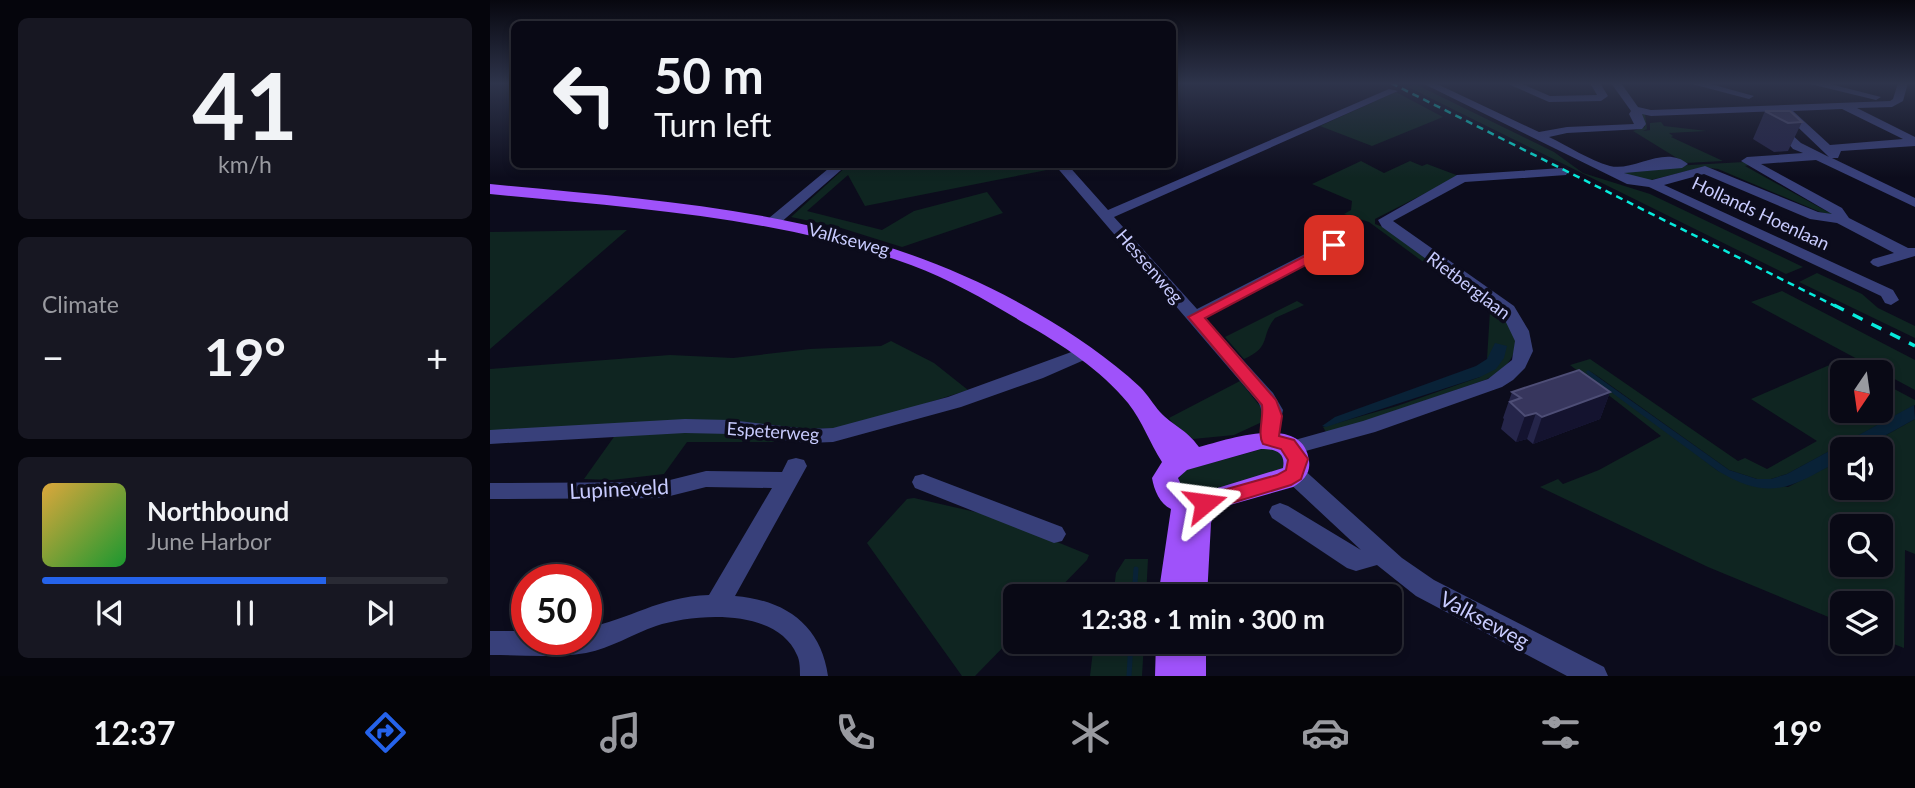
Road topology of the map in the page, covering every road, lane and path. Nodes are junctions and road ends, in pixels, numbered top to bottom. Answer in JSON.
{"nodes":[{"id":1,"x":1339,"y":115,"type":"edge"},
{"id":2,"x":1493,"y":115,"type":"edge"},
{"id":3,"x":1635,"y":115,"type":"edge"},
{"id":4,"x":1767,"y":115,"type":"edge"},
{"id":5,"x":1791,"y":115,"type":"edge"},
{"id":6,"x":1861,"y":115,"type":"edge"},
{"id":7,"x":1538,"y":136,"type":"junction"},
{"id":8,"x":1915,"y":141,"type":"edge"},
{"id":9,"x":1834,"y":148,"type":"dead end"},
{"id":10,"x":1819,"y":156,"type":"junction"},
{"id":11,"x":1641,"y":167,"type":"dead end"},
{"id":12,"x":838,"y":168,"type":"edge"},
{"id":13,"x":1063,"y":168,"type":"edge"},
{"id":14,"x":1610,"y":170,"type":"junction"},
{"id":15,"x":1562,"y":172,"type":"dead end"},
{"id":16,"x":1652,"y":184,"type":"junction"},
{"id":17,"x":490,"y":189,"type":"edge"},
{"id":18,"x":1912,"y":199,"type":"edge"},
{"id":19,"x":1105,"y":216,"type":"junction"},
{"id":20,"x":1840,"y":219,"type":"junction"},
{"id":21,"x":774,"y":221,"type":"junction"},
{"id":22,"x":1357,"y":233,"type":"dead end"},
{"id":23,"x":1910,"y":252,"type":"edge"},
{"id":24,"x":1878,"y":262,"type":"dead end"},
{"id":25,"x":1891,"y":300,"type":"dead end"},
{"id":26,"x":1195,"y":317,"type":"junction"},
{"id":27,"x":1085,"y":353,"type":"junction"},
{"id":28,"x":490,"y":437,"type":"edge"},
{"id":29,"x":1288,"y":454,"type":"junction"},
{"id":30,"x":1184,"y":461,"type":"junction"},
{"id":31,"x":922,"y":482,"type":"dead end"},
{"id":32,"x":490,"y":491,"type":"edge"},
{"id":33,"x":1195,"y":503,"type":"junction"},
{"id":34,"x":1280,"y":512,"type":"dead end"},
{"id":35,"x":1054,"y":534,"type":"dead end"},
{"id":36,"x":1382,"y":554,"type":"junction"},
{"id":37,"x":1176,"y":584,"type":"edge"},
{"id":38,"x":1193,"y":584,"type":"edge"},
{"id":39,"x":717,"y":604,"type":"junction"},
{"id":40,"x":490,"y":643,"type":"edge"},
{"id":41,"x":1172,"y":654,"type":"edge"},
{"id":42,"x":1190,"y":654,"type":"edge"},
{"id":43,"x":814,"y":676,"type":"edge"},
{"id":44,"x":1171,"y":676,"type":"edge"},
{"id":45,"x":1190,"y":676,"type":"edge"},
{"id":46,"x":1594,"y":676,"type":"edge"}],
"edges":[{"from":1,"to":19,"type":"street"},
{"from":2,"to":7,"type":"street","name":"Hollands Hoenlaan"},
{"from":3,"to":7,"type":"street"},
{"from":4,"to":10,"type":"street"},
{"from":5,"to":10,"type":"street"},
{"from":6,"to":8,"type":"street"},
{"from":7,"to":14,"type":"street","name":"Hollands Hoenlaan"},
{"from":8,"to":9,"type":"street"},
{"from":10,"to":18,"type":"street"},
{"from":10,"to":20,"type":"street"},
{"from":11,"to":14,"type":"street"},
{"from":12,"to":21,"type":"street"},
{"from":13,"to":19,"type":"street","name":"Hessenweg"},
{"from":14,"to":16,"type":"street","name":"Hollands Hoenlaan"},
{"from":15,"to":29,"type":"street","name":"Rietberglaan"},
{"from":16,"to":20,"type":"street"},
{"from":16,"to":25,"type":"street","name":"Hollands Hoenlaan"},
{"from":17,"to":21,"type":"main road","name":"Valkseweg"},
{"from":19,"to":26,"type":"street","name":"Hessenweg"},
{"from":20,"to":23,"type":"street"},
{"from":21,"to":27,"type":"main road","name":"Valkseweg"},
{"from":22,"to":26,"type":"street"},
{"from":23,"to":24,"type":"street"},
{"from":26,"to":29,"type":"street","name":"Hessenweg"},
{"from":27,"to":28,"type":"street","name":"Espeterweg"},
{"from":27,"to":30,"type":"main road","name":"Valkseweg"},
{"from":29,"to":30,"type":"main road"},
{"from":29,"to":33,"type":"main road"},
{"from":29,"to":36,"type":"street","name":"Valkseweg"},
{"from":30,"to":33,"type":"main road"},
{"from":31,"to":35,"type":"street"},
{"from":32,"to":39,"type":"street","name":"Lupineveld"},
{"from":33,"to":37,"type":"main road"},
{"from":33,"to":38,"type":"main road"},
{"from":34,"to":36,"type":"street"},
{"from":36,"to":46,"type":"street","name":"Valkseweg"},
{"from":39,"to":40,"type":"street"},
{"from":39,"to":43,"type":"street"},
{"from":41,"to":44,"type":"main road"},
{"from":42,"to":45,"type":"main road"}]}
